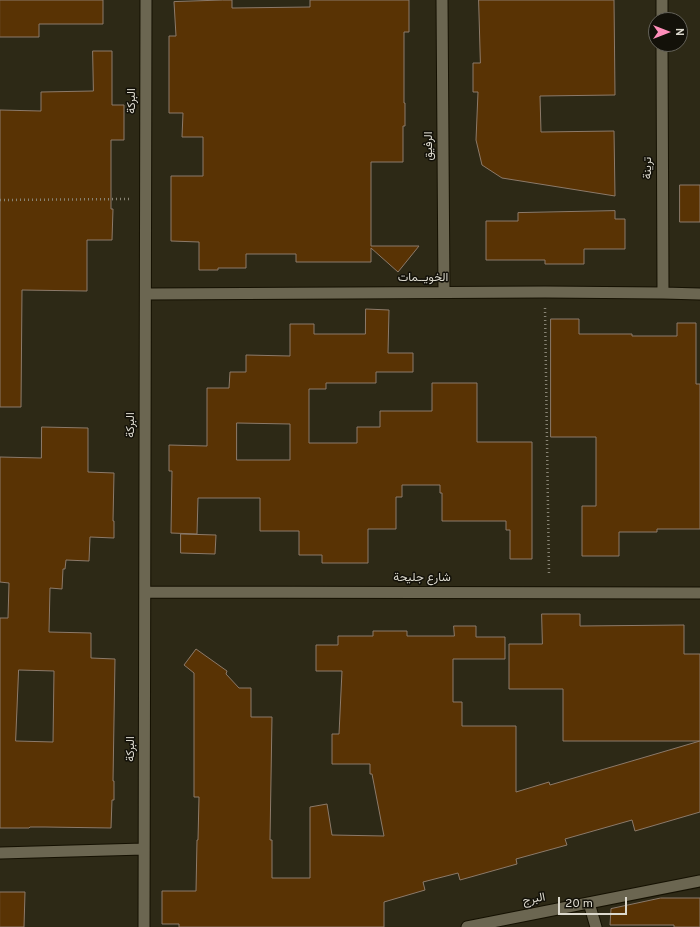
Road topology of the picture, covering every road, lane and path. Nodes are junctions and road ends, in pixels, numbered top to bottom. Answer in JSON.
{"nodes":[{"id":1,"x":146,"y":0,"type":"edge"},
{"id":2,"x":442,"y":0,"type":"edge"},
{"id":3,"x":662,"y":0,"type":"edge"},
{"id":4,"x":662,"y":12,"type":"edge"},
{"id":5,"x":662,"y":52,"type":"edge"},
{"id":6,"x":146,"y":199,"type":"junction"},
{"id":7,"x":0,"y":200,"type":"edge"},
{"id":8,"x":444,"y":292,"type":"junction"},
{"id":9,"x":545,"y":292,"type":"junction"},
{"id":10,"x":663,"y":293,"type":"junction"},
{"id":11,"x":146,"y":294,"type":"junction"},
{"id":12,"x":700,"y":294,"type":"edge"},
{"id":13,"x":145,"y":592,"type":"junction"},
{"id":14,"x":549,"y":592,"type":"junction"},
{"id":15,"x":700,"y":593,"type":"edge"},
{"id":16,"x":144,"y":849,"type":"junction"},
{"id":17,"x":0,"y":853,"type":"edge"},
{"id":18,"x":700,"y":881,"type":"edge"},
{"id":19,"x":589,"y":903,"type":"junction"},
{"id":20,"x":144,"y":927,"type":"edge"},
{"id":21,"x":467,"y":927,"type":"edge"},
{"id":22,"x":596,"y":927,"type":"edge"}],
"edges":[{"from":1,"to":6,"type":"street","name":"البركة"},
{"from":2,"to":8,"type":"street","name":"الرفيق"},
{"from":3,"to":4,"type":"street"},
{"from":5,"to":10,"type":"street","name":"ترينة"},
{"from":6,"to":7,"type":"path"},
{"from":6,"to":11,"type":"street","name":"البركة"},
{"from":8,"to":9,"type":"street","name":"الخويــمات"},
{"from":8,"to":11,"type":"street","name":"الخويــمات"},
{"from":9,"to":10,"type":"street","name":"الخويــمات"},
{"from":9,"to":14,"type":"path"},
{"from":10,"to":12,"type":"street","name":"الخويــمات"},
{"from":11,"to":13,"type":"street","name":"البركة"},
{"from":13,"to":14,"type":"street","name":"شارع جليحة"},
{"from":13,"to":16,"type":"street","name":"البركة"},
{"from":14,"to":15,"type":"street","name":"شارع جليحة"},
{"from":16,"to":17,"type":"street"},
{"from":16,"to":20,"type":"street","name":"البركة"},
{"from":18,"to":19,"type":"street","name":"البرج"},
{"from":19,"to":21,"type":"street","name":"البرج"},
{"from":19,"to":22,"type":"street"}]}
